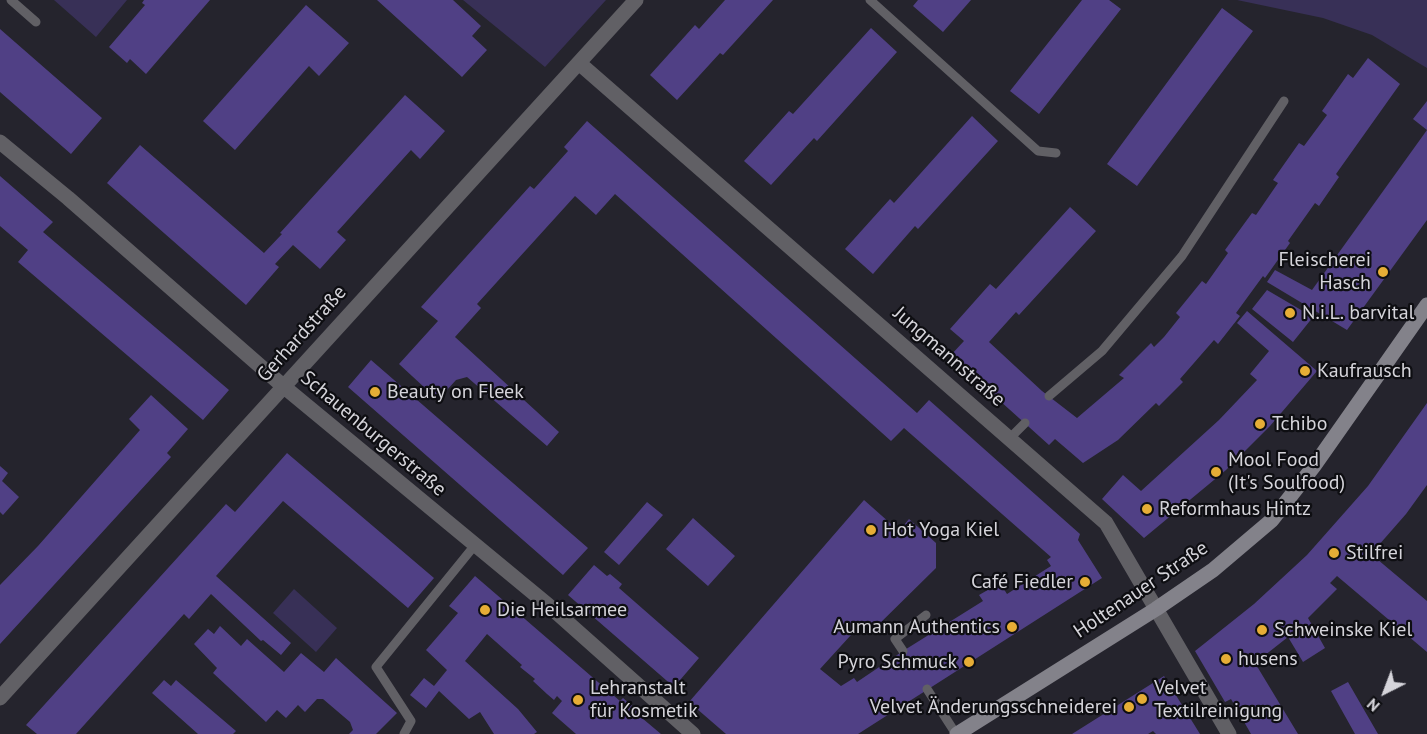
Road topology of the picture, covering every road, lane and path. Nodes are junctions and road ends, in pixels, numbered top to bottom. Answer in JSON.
{"nodes":[{"id":1,"x":11,"y":0,"type":"edge"},
{"id":2,"x":636,"y":0,"type":"edge"},
{"id":3,"x":870,"y":0,"type":"edge"},
{"id":4,"x":36,"y":21,"type":"dead end"},
{"id":5,"x":579,"y":63,"type":"junction"},
{"id":6,"x":1284,"y":101,"type":"dead end"},
{"id":7,"x":0,"y":142,"type":"edge"},
{"id":8,"x":1056,"y":153,"type":"dead end"},
{"id":9,"x":1427,"y":305,"type":"edge"},
{"id":10,"x":283,"y":386,"type":"junction"},
{"id":11,"x":1049,"y":396,"type":"dead end"},
{"id":12,"x":1024,"y":423,"type":"dead end"},
{"id":13,"x":1010,"y":438,"type":"junction"},
{"id":14,"x":475,"y":545,"type":"junction"},
{"id":15,"x":1156,"y":609,"type":"junction"},
{"id":16,"x":926,"y":615,"type":"dead end"},
{"id":17,"x":903,"y":651,"type":"dead end"},
{"id":18,"x":927,"y":689,"type":"dead end"},
{"id":19,"x":0,"y":698,"type":"edge"},
{"id":20,"x":404,"y":734,"type":"edge"},
{"id":21,"x":693,"y":734,"type":"edge"},
{"id":22,"x":957,"y":734,"type":"edge"},
{"id":23,"x":1229,"y":734,"type":"edge"}],
"edges":[{"from":1,"to":4,"type":"lane"},
{"from":2,"to":5,"type":"street","name":"Gerhardstraße"},
{"from":3,"to":8,"type":"lane"},
{"from":5,"to":10,"type":"street","name":"Gerhardstraße"},
{"from":5,"to":13,"type":"street","name":"Jungmannstraße"},
{"from":6,"to":11,"type":"lane"},
{"from":7,"to":10,"type":"street","name":"Schauenburgerstraße"},
{"from":9,"to":15,"type":"main road","name":"Holtenauer Straße"},
{"from":10,"to":14,"type":"street","name":"Schauenburgerstraße"},
{"from":10,"to":19,"type":"street","name":"Gerhardstraße"},
{"from":12,"to":13,"type":"lane"},
{"from":13,"to":15,"type":"street","name":"Jungmannstraße"},
{"from":14,"to":20,"type":"lane"},
{"from":14,"to":21,"type":"street","name":"Schauenburgerstraße"},
{"from":15,"to":22,"type":"main road","name":"Holtenauer Straße"},
{"from":15,"to":23,"type":"street","name":"Jungmannstraße"},
{"from":16,"to":17,"type":"lane"},
{"from":18,"to":22,"type":"lane"}]}
